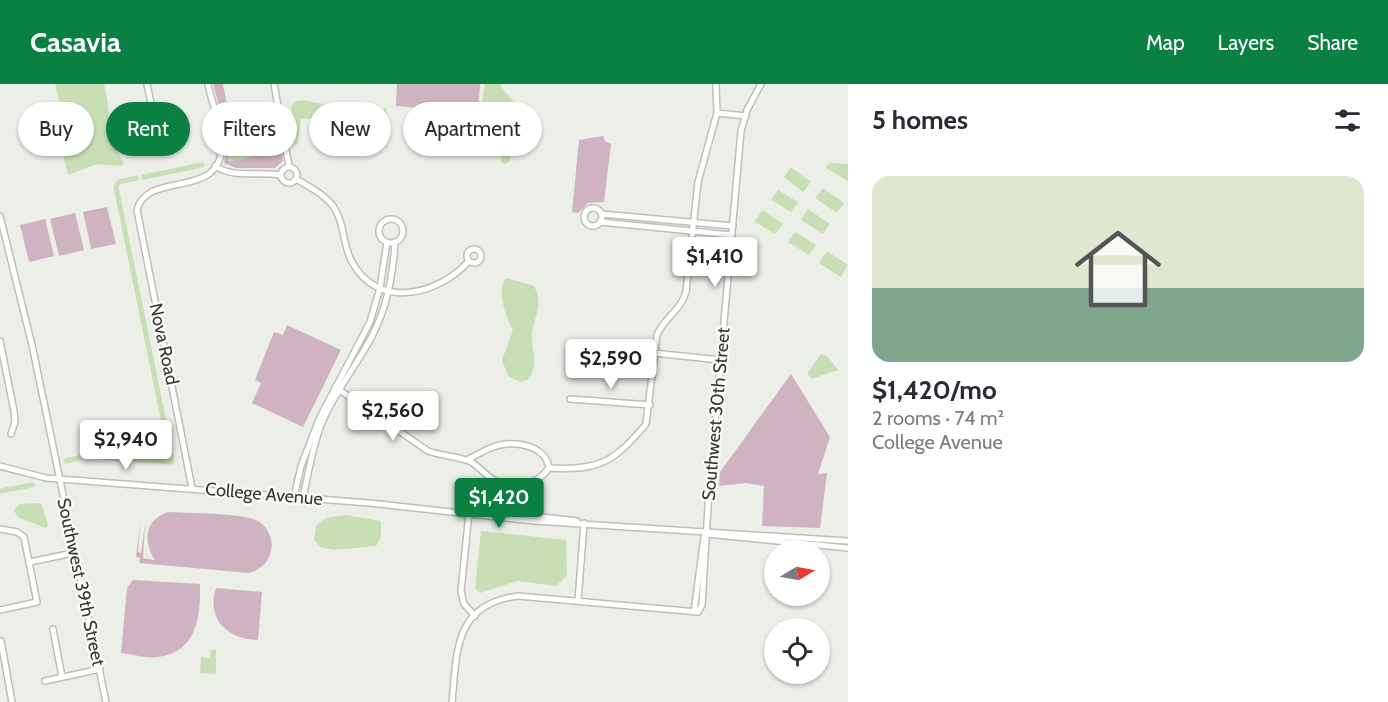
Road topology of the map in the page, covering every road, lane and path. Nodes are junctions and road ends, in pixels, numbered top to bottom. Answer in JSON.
{"nodes":[{"id":1,"x":147,"y":84,"type":"edge"},
{"id":2,"x":208,"y":84,"type":"edge"},
{"id":3,"x":274,"y":84,"type":"edge"},
{"id":4,"x":716,"y":84,"type":"edge"},
{"id":5,"x":761,"y":84,"type":"edge"},
{"id":6,"x":151,"y":102,"type":"edge"},
{"id":7,"x":717,"y":113,"type":"junction"},
{"id":8,"x":746,"y":116,"type":"junction"},
{"id":9,"x":215,"y":166,"type":"junction"},
{"id":10,"x":289,"y":166,"type":"junction"},
{"id":11,"x":280,"y":175,"type":"junction"},
{"id":12,"x":296,"y":179,"type":"junction"},
{"id":13,"x":602,"y":214,"type":"junction"},
{"id":14,"x":0,"y":216,"type":"edge"},
{"id":15,"x":600,"y":222,"type":"junction"},
{"id":16,"x":693,"y":222,"type":"junction"},
{"id":17,"x":733,"y":226,"type":"junction"},
{"id":18,"x":692,"y":230,"type":"junction"},
{"id":19,"x":732,"y":235,"type":"junction"},
{"id":20,"x":387,"y":242,"type":"junction"},
{"id":21,"x":395,"y":242,"type":"junction"},
{"id":22,"x":468,"y":262,"type":"dead end"},
{"id":23,"x":380,"y":288,"type":"junction"},
{"id":24,"x":388,"y":291,"type":"junction"},
{"id":25,"x":0,"y":340,"type":"edge"},
{"id":26,"x":654,"y":353,"type":"junction"},
{"id":27,"x":720,"y":360,"type":"junction"},
{"id":28,"x":3,"y":366,"type":"edge"},
{"id":29,"x":337,"y":388,"type":"junction"},
{"id":30,"x":570,"y":399,"type":"dead end"},
{"id":31,"x":650,"y":405,"type":"junction"},
{"id":32,"x":11,"y":435,"type":"dead end"},
{"id":33,"x":485,"y":452,"type":"junction"},
{"id":34,"x":305,"y":454,"type":"junction"},
{"id":35,"x":311,"y":457,"type":"junction"},
{"id":36,"x":466,"y":460,"type":"junction"},
{"id":37,"x":0,"y":466,"type":"edge"},
{"id":38,"x":549,"y":468,"type":"junction"},
{"id":39,"x":484,"y":472,"type":"junction"},
{"id":40,"x":58,"y":477,"type":"junction"},
{"id":41,"x":506,"y":484,"type":"junction"},
{"id":42,"x":520,"y":485,"type":"junction"},
{"id":43,"x":192,"y":488,"type":"junction"},
{"id":44,"x":294,"y":496,"type":"junction"},
{"id":45,"x":303,"y":497,"type":"junction"},
{"id":46,"x":500,"y":512,"type":"junction"},
{"id":47,"x":469,"y":513,"type":"junction"},
{"id":48,"x":528,"y":514,"type":"junction"},
{"id":49,"x":584,"y":523,"type":"junction"},
{"id":50,"x":0,"y":529,"type":"edge"},
{"id":51,"x":706,"y":533,"type":"junction"},
{"id":52,"x":848,"y":541,"type":"edge"},
{"id":53,"x":848,"y":548,"type":"edge"},
{"id":54,"x":75,"y":555,"type":"junction"},
{"id":55,"x":30,"y":562,"type":"junction"},
{"id":56,"x":578,"y":601,"type":"junction"},
{"id":57,"x":0,"y":610,"type":"edge"},
{"id":58,"x":475,"y":616,"type":"junction"},
{"id":59,"x":53,"y":629,"type":"dead end"},
{"id":60,"x":1,"y":641,"type":"edge"},
{"id":61,"x":100,"y":669,"type":"junction"},
{"id":62,"x":62,"y":677,"type":"junction"},
{"id":63,"x":45,"y":681,"type":"dead end"},
{"id":64,"x":12,"y":702,"type":"edge"},
{"id":65,"x":106,"y":702,"type":"edge"},
{"id":66,"x":452,"y":702,"type":"edge"}],
"edges":[{"from":1,"to":6,"type":"street"},
{"from":2,"to":9,"type":"street"},
{"from":3,"to":10,"type":"street"},
{"from":4,"to":7,"type":"street"},
{"from":5,"to":8,"type":"street","name":"Southwest 30th Street"},
{"from":7,"to":8,"type":"street"},
{"from":7,"to":16,"type":"street"},
{"from":8,"to":17,"type":"street","name":"Southwest 30th Street"},
{"from":9,"to":11,"type":"street"},
{"from":9,"to":43,"type":"street","name":"Nova Road"},
{"from":10,"to":11,"type":"street"},
{"from":10,"to":12,"type":"street"},
{"from":11,"to":12,"type":"street"},
{"from":12,"to":23,"type":"street"},
{"from":13,"to":15,"type":"street"},
{"from":13,"to":15,"type":"street"},
{"from":13,"to":16,"type":"street"},
{"from":14,"to":40,"type":"street","name":"Southwest 39th Street"},
{"from":15,"to":18,"type":"street"},
{"from":16,"to":17,"type":"street"},
{"from":16,"to":18,"type":"street"},
{"from":17,"to":19,"type":"street","name":"Southwest 30th Street"},
{"from":18,"to":19,"type":"street"},
{"from":18,"to":26,"type":"street"},
{"from":19,"to":27,"type":"street","name":"Southwest 30th Street"},
{"from":20,"to":21,"type":"street"},
{"from":20,"to":21,"type":"street"},
{"from":20,"to":23,"type":"street"},
{"from":21,"to":24,"type":"street"},
{"from":22,"to":24,"type":"street"},
{"from":23,"to":24,"type":"street"},
{"from":23,"to":29,"type":"street"},
{"from":24,"to":29,"type":"street"},
{"from":25,"to":28,"type":"street"},
{"from":26,"to":27,"type":"street"},
{"from":26,"to":31,"type":"street"},
{"from":27,"to":51,"type":"street","name":"Southwest 30th Street"},
{"from":28,"to":32,"type":"street"},
{"from":29,"to":34,"type":"street"},
{"from":29,"to":35,"type":"street"},
{"from":29,"to":36,"type":"street"},
{"from":30,"to":31,"type":"street"},
{"from":31,"to":38,"type":"street"},
{"from":33,"to":36,"type":"street"},
{"from":33,"to":38,"type":"street"},
{"from":33,"to":39,"type":"street"},
{"from":34,"to":35,"type":"street"},
{"from":34,"to":44,"type":"street"},
{"from":35,"to":45,"type":"street"},
{"from":36,"to":39,"type":"street"},
{"from":37,"to":40,"type":"street","name":"College Avenue"},
{"from":38,"to":42,"type":"street"},
{"from":39,"to":41,"type":"street"},
{"from":40,"to":43,"type":"street","name":"College Avenue"},
{"from":40,"to":54,"type":"street","name":"Southwest 39th Street"},
{"from":41,"to":42,"type":"street"},
{"from":41,"to":46,"type":"street"},
{"from":42,"to":48,"type":"street"},
{"from":43,"to":44,"type":"street","name":"College Avenue"},
{"from":44,"to":45,"type":"street","name":"College Avenue"},
{"from":45,"to":47,"type":"street","name":"College Avenue"},
{"from":46,"to":47,"type":"street","name":"College Avenue"},
{"from":46,"to":48,"type":"street","name":"College Avenue"},
{"from":47,"to":49,"type":"street","name":"College Avenue"},
{"from":47,"to":58,"type":"street"},
{"from":48,"to":49,"type":"street","name":"College Avenue"},
{"from":49,"to":51,"type":"street","name":"College Avenue"},
{"from":49,"to":56,"type":"street"},
{"from":50,"to":55,"type":"street"},
{"from":51,"to":52,"type":"street","name":"College Avenue"},
{"from":51,"to":53,"type":"street","name":"College Avenue"},
{"from":51,"to":56,"type":"street","name":"Southwest 30th Street"},
{"from":54,"to":55,"type":"street"},
{"from":54,"to":61,"type":"street","name":"Southwest 39th Street"},
{"from":55,"to":57,"type":"street"},
{"from":56,"to":58,"type":"street"},
{"from":58,"to":66,"type":"street"},
{"from":59,"to":62,"type":"street"},
{"from":60,"to":64,"type":"street"},
{"from":61,"to":62,"type":"street"},
{"from":61,"to":65,"type":"street","name":"Southwest 39th Street"},
{"from":62,"to":63,"type":"street"}]}
